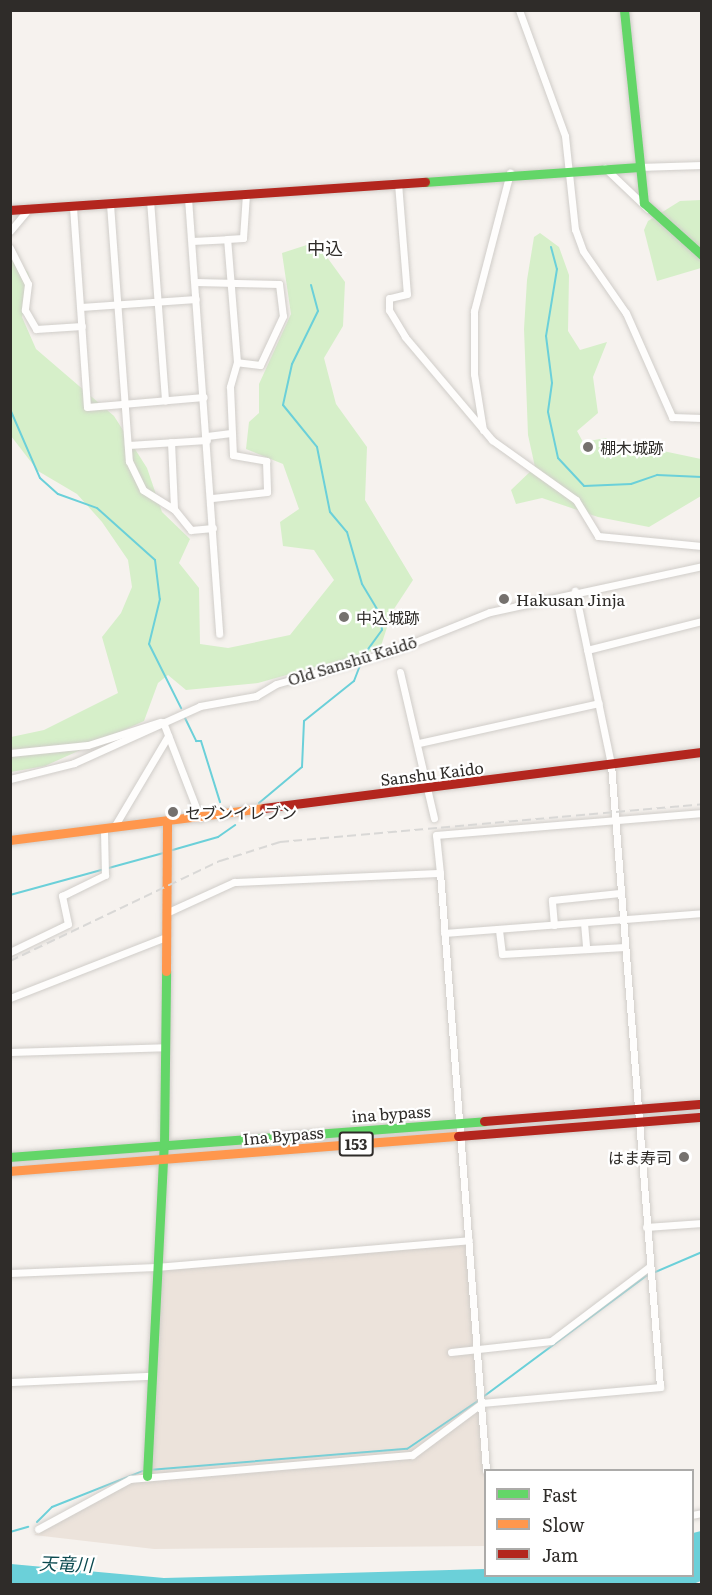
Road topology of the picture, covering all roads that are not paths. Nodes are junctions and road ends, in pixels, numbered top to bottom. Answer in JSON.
{"nodes":[{"id":1,"x":519,"y":10,"type":"edge"},
{"id":2,"x":624,"y":10,"type":"edge"},
{"id":3,"x":702,"y":165,"type":"edge"},
{"id":4,"x":638,"y":167,"type":"junction"},
{"id":5,"x":569,"y":168,"type":"junction"},
{"id":6,"x":605,"y":168,"type":"junction"},
{"id":7,"x":510,"y":173,"type":"junction"},
{"id":8,"x":399,"y":183,"type":"junction"},
{"id":9,"x":246,"y":194,"type":"junction"},
{"id":10,"x":188,"y":198,"type":"junction"},
{"id":11,"x":150,"y":200,"type":"junction"},
{"id":12,"x":110,"y":204,"type":"junction"},
{"id":13,"x":73,"y":207,"type":"junction"},
{"id":14,"x":29,"y":208,"type":"junction"},
{"id":15,"x":648,"y":208,"type":"junction"},
{"id":16,"x":10,"y":210,"type":"edge"},
{"id":17,"x":10,"y":231,"type":"edge"},
{"id":18,"x":227,"y":239,"type":"junction"},
{"id":19,"x":192,"y":241,"type":"junction"},
{"id":20,"x":10,"y":248,"type":"edge"},
{"id":21,"x":702,"y":255,"type":"edge"},
{"id":22,"x":231,"y":279,"type":"junction"},
{"id":23,"x":195,"y":282,"type":"junction"},
{"id":24,"x":196,"y":299,"type":"junction"},
{"id":25,"x":159,"y":302,"type":"junction"},
{"id":26,"x":119,"y":305,"type":"junction"},
{"id":27,"x":81,"y":307,"type":"junction"},
{"id":28,"x":82,"y":326,"type":"junction"},
{"id":29,"x":237,"y":362,"type":"junction"},
{"id":30,"x":204,"y":397,"type":"junction"},
{"id":31,"x":165,"y":400,"type":"junction"},
{"id":32,"x":126,"y":404,"type":"junction"},
{"id":33,"x":702,"y":418,"type":"edge"},
{"id":34,"x":483,"y":430,"type":"junction"},
{"id":35,"x":231,"y":433,"type":"junction"},
{"id":36,"x":207,"y":438,"type":"junction"},
{"id":37,"x":171,"y":442,"type":"junction"},
{"id":38,"x":128,"y":445,"type":"junction"},
{"id":39,"x":212,"y":498,"type":"junction"},
{"id":40,"x":174,"y":509,"type":"junction"},
{"id":41,"x":213,"y":528,"type":"junction"},
{"id":42,"x":702,"y":546,"type":"edge"},
{"id":43,"x":702,"y":566,"type":"edge"},
{"id":44,"x":575,"y":591,"type":"junction"},
{"id":45,"x":702,"y":621,"type":"edge"},
{"id":46,"x":219,"y":634,"type":"dead end"},
{"id":47,"x":587,"y":650,"type":"junction"},
{"id":48,"x":400,"y":672,"type":"dead end"},
{"id":49,"x":599,"y":703,"type":"junction"},
{"id":50,"x":163,"y":722,"type":"junction"},
{"id":51,"x":168,"y":736,"type":"junction"},
{"id":52,"x":419,"y":743,"type":"junction"},
{"id":53,"x":702,"y":752,"type":"edge"},
{"id":54,"x":10,"y":753,"type":"edge"},
{"id":55,"x":611,"y":764,"type":"junction"},
{"id":56,"x":10,"y":779,"type":"edge"},
{"id":57,"x":428,"y":789,"type":"junction"},
{"id":58,"x":702,"y":813,"type":"edge"},
{"id":59,"x":200,"y":818,"type":"junction"},
{"id":60,"x":434,"y":818,"type":"dead end"},
{"id":61,"x":614,"y":820,"type":"junction"},
{"id":62,"x":167,"y":823,"type":"junction"},
{"id":63,"x":108,"y":831,"type":"junction"},
{"id":64,"x":10,"y":840,"type":"edge"},
{"id":65,"x":440,"y":873,"type":"junction"},
{"id":66,"x":620,"y":893,"type":"junction"},
{"id":67,"x":166,"y":913,"type":"junction"},
{"id":68,"x":702,"y":913,"type":"edge"},
{"id":69,"x":622,"y":919,"type":"junction"},
{"id":70,"x":584,"y":922,"type":"junction"},
{"id":71,"x":554,"y":925,"type":"junction"},
{"id":72,"x":499,"y":930,"type":"junction"},
{"id":73,"x":444,"y":933,"type":"junction"},
{"id":74,"x":166,"y":937,"type":"junction"},
{"id":75,"x":586,"y":947,"type":"junction"},
{"id":76,"x":624,"y":947,"type":"junction"},
{"id":77,"x":10,"y":952,"type":"edge"},
{"id":78,"x":10,"y":998,"type":"edge"},
{"id":79,"x":165,"y":1047,"type":"junction"},
{"id":80,"x":10,"y":1052,"type":"edge"},
{"id":81,"x":702,"y":1104,"type":"edge"},
{"id":82,"x":635,"y":1110,"type":"junction"},
{"id":83,"x":702,"y":1117,"type":"edge"},
{"id":84,"x":459,"y":1122,"type":"junction"},
{"id":85,"x":636,"y":1123,"type":"junction"},
{"id":86,"x":461,"y":1135,"type":"junction"},
{"id":87,"x":164,"y":1145,"type":"junction"},
{"id":88,"x":10,"y":1157,"type":"edge"},
{"id":89,"x":163,"y":1160,"type":"junction"},
{"id":90,"x":10,"y":1171,"type":"edge"},
{"id":91,"x":702,"y":1223,"type":"edge"},
{"id":92,"x":646,"y":1227,"type":"junction"},
{"id":93,"x":469,"y":1240,"type":"junction"},
{"id":94,"x":156,"y":1267,"type":"junction"},
{"id":95,"x":650,"y":1267,"type":"junction"},
{"id":96,"x":10,"y":1273,"type":"edge"},
{"id":97,"x":478,"y":1350,"type":"junction"},
{"id":98,"x":451,"y":1352,"type":"dead end"},
{"id":99,"x":148,"y":1376,"type":"junction"},
{"id":100,"x":10,"y":1382,"type":"edge"},
{"id":101,"x":482,"y":1402,"type":"junction"},
{"id":102,"x":486,"y":1469,"type":"edge"},
{"id":103,"x":147,"y":1472,"type":"junction"},
{"id":104,"x":38,"y":1529,"type":"dead end"}],
"edges":[{"from":1,"to":5,"type":"street"},
{"from":2,"to":4,"type":"main road"},
{"from":3,"to":4,"type":"street"},
{"from":4,"to":6,"type":"main road"},
{"from":4,"to":15,"type":"main road"},
{"from":5,"to":6,"type":"main road"},
{"from":5,"to":7,"type":"main road"},
{"from":5,"to":33,"type":"street"},
{"from":6,"to":15,"type":"street"},
{"from":7,"to":8,"type":"main road"},
{"from":7,"to":34,"type":"street"},
{"from":8,"to":9,"type":"main road"},
{"from":8,"to":34,"type":"street"},
{"from":9,"to":10,"type":"main road"},
{"from":9,"to":18,"type":"street"},
{"from":10,"to":11,"type":"main road"},
{"from":10,"to":19,"type":"street"},
{"from":11,"to":12,"type":"main road"},
{"from":11,"to":25,"type":"street"},
{"from":12,"to":13,"type":"main road"},
{"from":12,"to":26,"type":"street"},
{"from":13,"to":14,"type":"main road"},
{"from":13,"to":27,"type":"street"},
{"from":14,"to":16,"type":"main road"},
{"from":14,"to":17,"type":"street"},
{"from":15,"to":21,"type":"main road"},
{"from":18,"to":19,"type":"street"},
{"from":18,"to":22,"type":"street"},
{"from":19,"to":23,"type":"street"},
{"from":20,"to":28,"type":"street"},
{"from":22,"to":23,"type":"street"},
{"from":22,"to":29,"type":"street"},
{"from":22,"to":29,"type":"street"},
{"from":23,"to":24,"type":"street"},
{"from":24,"to":25,"type":"street"},
{"from":24,"to":30,"type":"street"},
{"from":25,"to":26,"type":"street"},
{"from":25,"to":31,"type":"street"},
{"from":26,"to":27,"type":"street"},
{"from":26,"to":32,"type":"street"},
{"from":27,"to":28,"type":"street"},
{"from":28,"to":32,"type":"street"},
{"from":29,"to":35,"type":"street"},
{"from":30,"to":31,"type":"street"},
{"from":30,"to":36,"type":"street"},
{"from":31,"to":32,"type":"street"},
{"from":32,"to":38,"type":"street"},
{"from":34,"to":42,"type":"street"},
{"from":35,"to":36,"type":"street"},
{"from":35,"to":39,"type":"street"},
{"from":36,"to":37,"type":"street"},
{"from":36,"to":39,"type":"street"},
{"from":37,"to":38,"type":"street"},
{"from":37,"to":40,"type":"street"},
{"from":38,"to":40,"type":"street"},
{"from":39,"to":41,"type":"street"},
{"from":40,"to":41,"type":"street"},
{"from":41,"to":46,"type":"street"},
{"from":43,"to":44,"type":"street","name":"Old Sanshū Kaidō"},
{"from":44,"to":47,"type":"street"},
{"from":44,"to":50,"type":"street","name":"Old Sanshū Kaidō"},
{"from":45,"to":47,"type":"street"},
{"from":47,"to":49,"type":"street"},
{"from":48,"to":52,"type":"street"},
{"from":49,"to":52,"type":"street"},
{"from":49,"to":55,"type":"street"},
{"from":50,"to":51,"type":"street"},
{"from":50,"to":54,"type":"street"},
{"from":50,"to":56,"type":"street","name":"Old Sanshū Kaidō"},
{"from":51,"to":59,"type":"street"},
{"from":51,"to":63,"type":"street"},
{"from":52,"to":57,"type":"street"},
{"from":53,"to":55,"type":"main road","name":"Sanshu Kaido"},
{"from":55,"to":57,"type":"main road","name":"Sanshu Kaido"},
{"from":55,"to":61,"type":"street"},
{"from":57,"to":59,"type":"main road","name":"Sanshu Kaido"},
{"from":57,"to":60,"type":"street"},
{"from":58,"to":61,"type":"street"},
{"from":59,"to":62,"type":"main road","name":"Sanshu Kaido"},
{"from":61,"to":65,"type":"street"},
{"from":61,"to":66,"type":"street"},
{"from":62,"to":63,"type":"main road","name":"Sanshu Kaido"},
{"from":62,"to":67,"type":"main road"},
{"from":63,"to":64,"type":"main road","name":"Sanshu Kaido"},
{"from":63,"to":77,"type":"street"},
{"from":65,"to":67,"type":"street"},
{"from":65,"to":73,"type":"street"},
{"from":66,"to":69,"type":"street"},
{"from":66,"to":71,"type":"street"},
{"from":67,"to":74,"type":"main road"},
{"from":68,"to":69,"type":"street"},
{"from":69,"to":70,"type":"street"},
{"from":69,"to":76,"type":"street"},
{"from":70,"to":71,"type":"street"},
{"from":70,"to":75,"type":"street"},
{"from":71,"to":72,"type":"street"},
{"from":72,"to":73,"type":"street"},
{"from":72,"to":75,"type":"street"},
{"from":73,"to":84,"type":"street"},
{"from":74,"to":78,"type":"street"},
{"from":74,"to":79,"type":"main road"},
{"from":75,"to":76,"type":"street"},
{"from":76,"to":82,"type":"street"},
{"from":79,"to":80,"type":"street"},
{"from":79,"to":87,"type":"main road"},
{"from":81,"to":82,"type":"main road","name":"ina bypass","number":"153"},
{"from":82,"to":84,"type":"main road","name":"ina bypass","number":"153"},
{"from":82,"to":85,"type":"street"},
{"from":83,"to":85,"type":"main road","name":"Ina Bypass","number":"153"},
{"from":84,"to":86,"type":"street"},
{"from":84,"to":87,"type":"main road","name":"ina bypass","number":"153"},
{"from":85,"to":86,"type":"main road","name":"Ina Bypass","number":"153"},
{"from":85,"to":92,"type":"street"},
{"from":86,"to":89,"type":"main road","name":"Ina Bypass","number":"153"},
{"from":86,"to":93,"type":"street"},
{"from":87,"to":88,"type":"main road","name":"ina bypass","number":"153"},
{"from":87,"to":89,"type":"main road"},
{"from":89,"to":90,"type":"main road","name":"Ina Bypass","number":"153"},
{"from":89,"to":94,"type":"main road"},
{"from":91,"to":92,"type":"street"},
{"from":92,"to":95,"type":"street"},
{"from":93,"to":94,"type":"street"},
{"from":93,"to":97,"type":"street"},
{"from":94,"to":96,"type":"street"},
{"from":94,"to":99,"type":"main road"},
{"from":95,"to":97,"type":"street"},
{"from":95,"to":101,"type":"street"},
{"from":97,"to":98,"type":"street"},
{"from":97,"to":101,"type":"street"},
{"from":99,"to":100,"type":"street"},
{"from":99,"to":103,"type":"main road"},
{"from":101,"to":102,"type":"street"},
{"from":101,"to":103,"type":"street"},
{"from":103,"to":104,"type":"street"}]}
